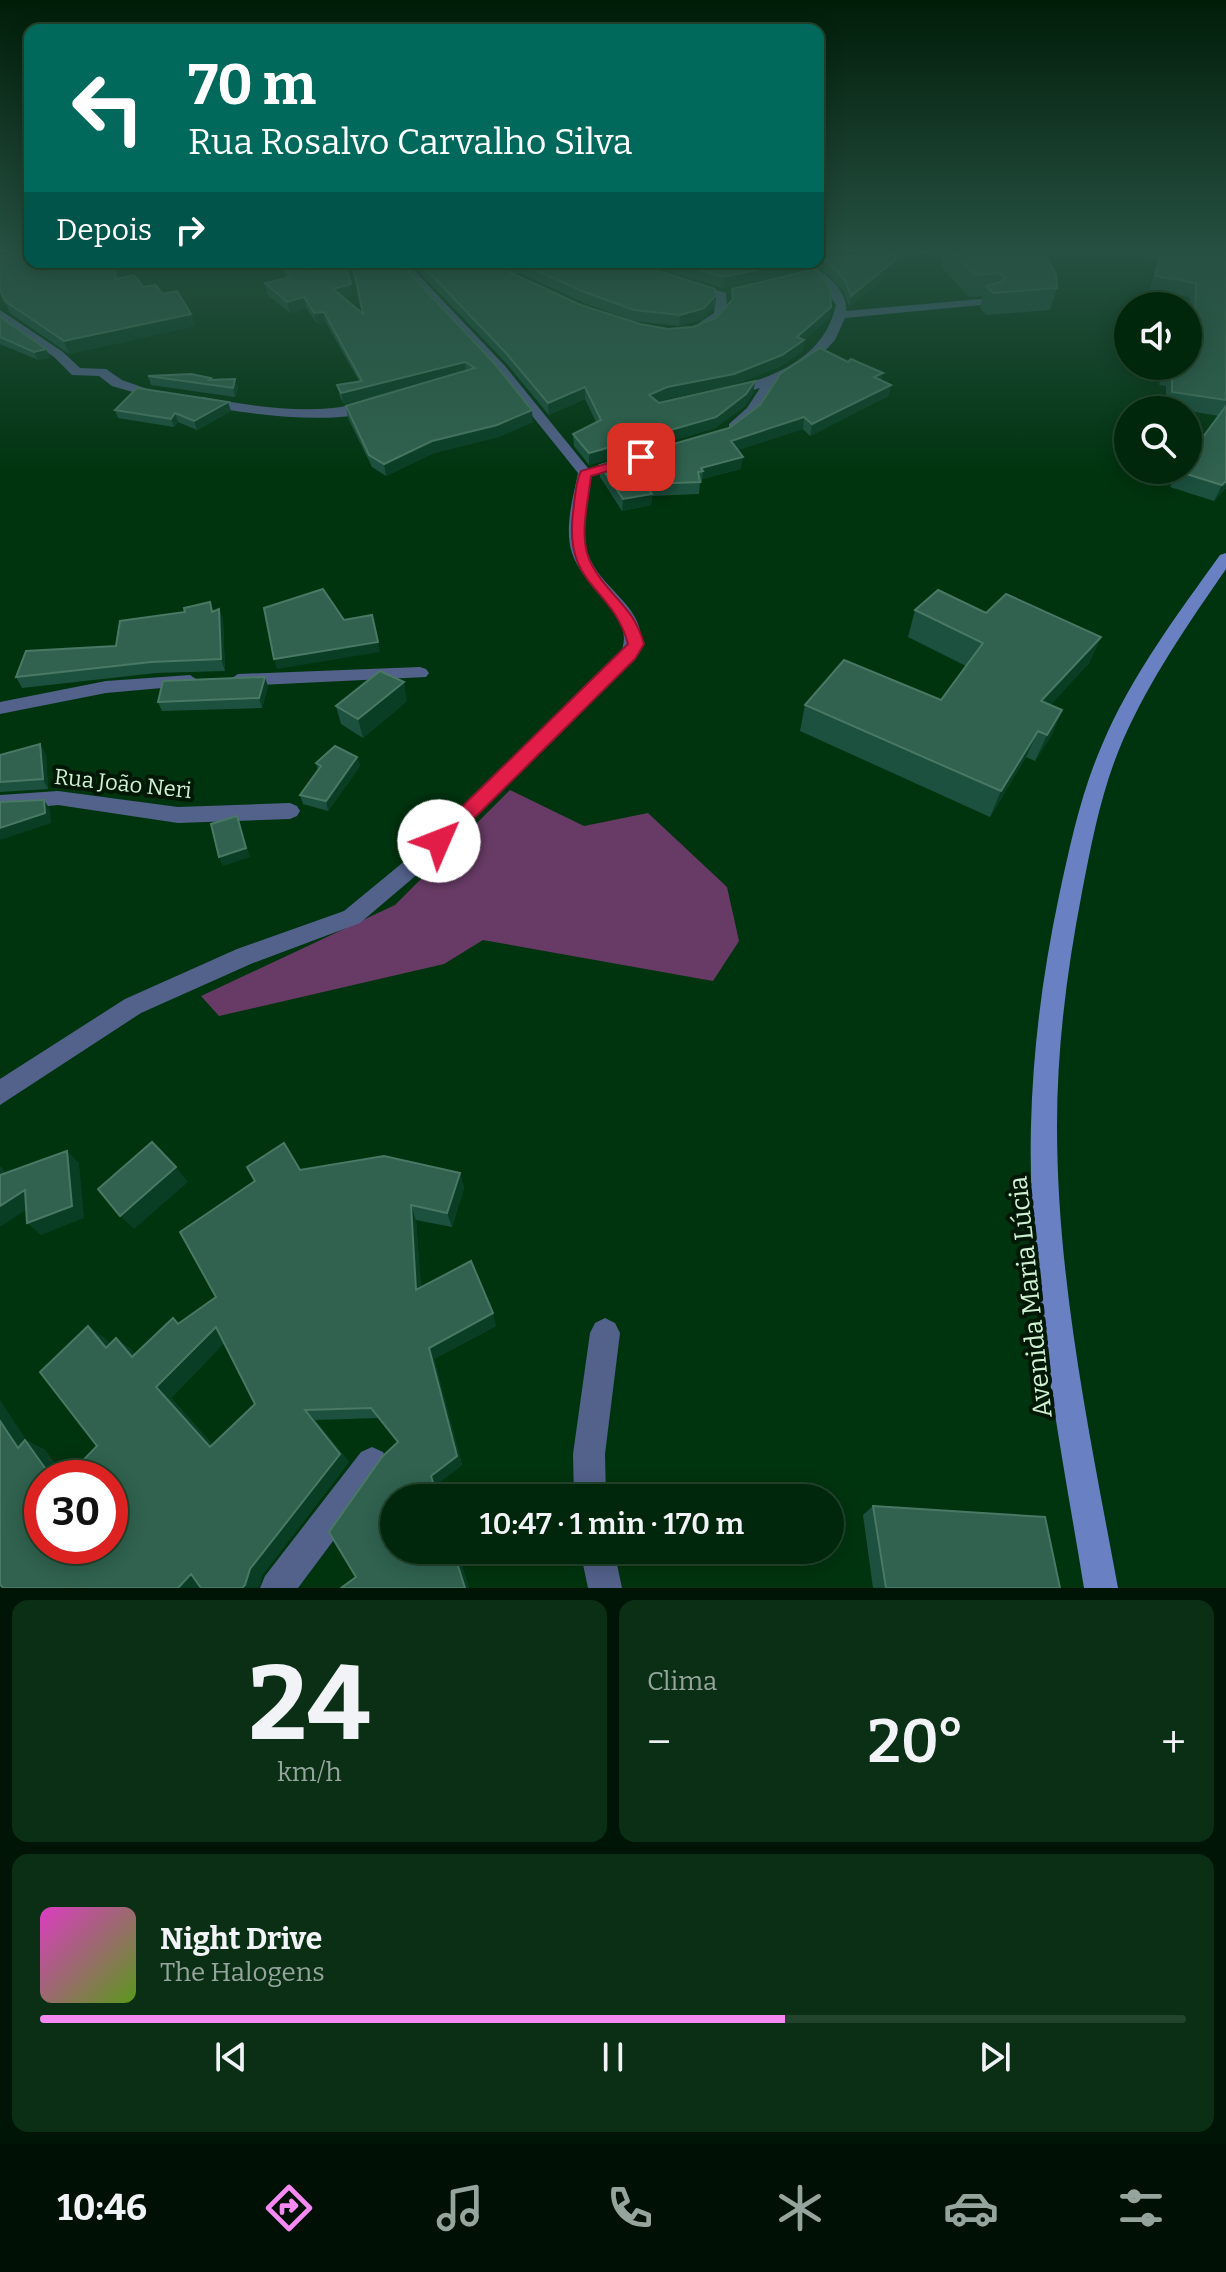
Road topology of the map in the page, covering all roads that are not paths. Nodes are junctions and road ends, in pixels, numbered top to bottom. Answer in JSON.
{"nodes":[{"id":1,"x":10,"y":325,"type":"edge"},
{"id":2,"x":460,"y":325,"type":"edge"},
{"id":3,"x":698,"y":325,"type":"edge"},
{"id":4,"x":835,"y":325,"type":"edge"},
{"id":5,"x":689,"y":329,"type":"edge"},
{"id":6,"x":772,"y":379,"type":"junction"},
{"id":7,"x":719,"y":395,"type":"edge"},
{"id":8,"x":384,"y":403,"type":"edge"},
{"id":9,"x":721,"y":434,"type":"edge"},
{"id":10,"x":1226,"y":558,"type":"edge"},
{"id":11,"x":420,"y":673,"type":"dead end"},
{"id":12,"x":0,"y":708,"type":"edge"},
{"id":13,"x":0,"y":803,"type":"edge"},
{"id":14,"x":290,"y":811,"type":"dead end"},
{"id":15,"x":0,"y":1093,"type":"edge"},
{"id":16,"x":605,"y":1333,"type":"dead end"},
{"id":17,"x":372,"y":1463,"type":"dead end"},
{"id":18,"x":590,"y":1484,"type":"edge"},
{"id":19,"x":600,"y":1564,"type":"edge"},
{"id":20,"x":277,"y":1588,"type":"edge"},
{"id":21,"x":605,"y":1588,"type":"edge"},
{"id":22,"x":1101,"y":1588,"type":"edge"}],
"edges":[{"from":1,"to":8,"type":"street"},
{"from":2,"to":15,"type":"street"},
{"from":3,"to":5,"type":"street"},
{"from":4,"to":6,"type":"street"},
{"from":6,"to":7,"type":"street"},
{"from":6,"to":9,"type":"street"},
{"from":10,"to":22,"type":"main road","name":"Avenida Maria Lúcia"},
{"from":11,"to":12,"type":"street"},
{"from":13,"to":14,"type":"street","name":"Rua João Neri"},
{"from":16,"to":18,"type":"street"},
{"from":17,"to":20,"type":"street"},
{"from":19,"to":21,"type":"street"}]}
